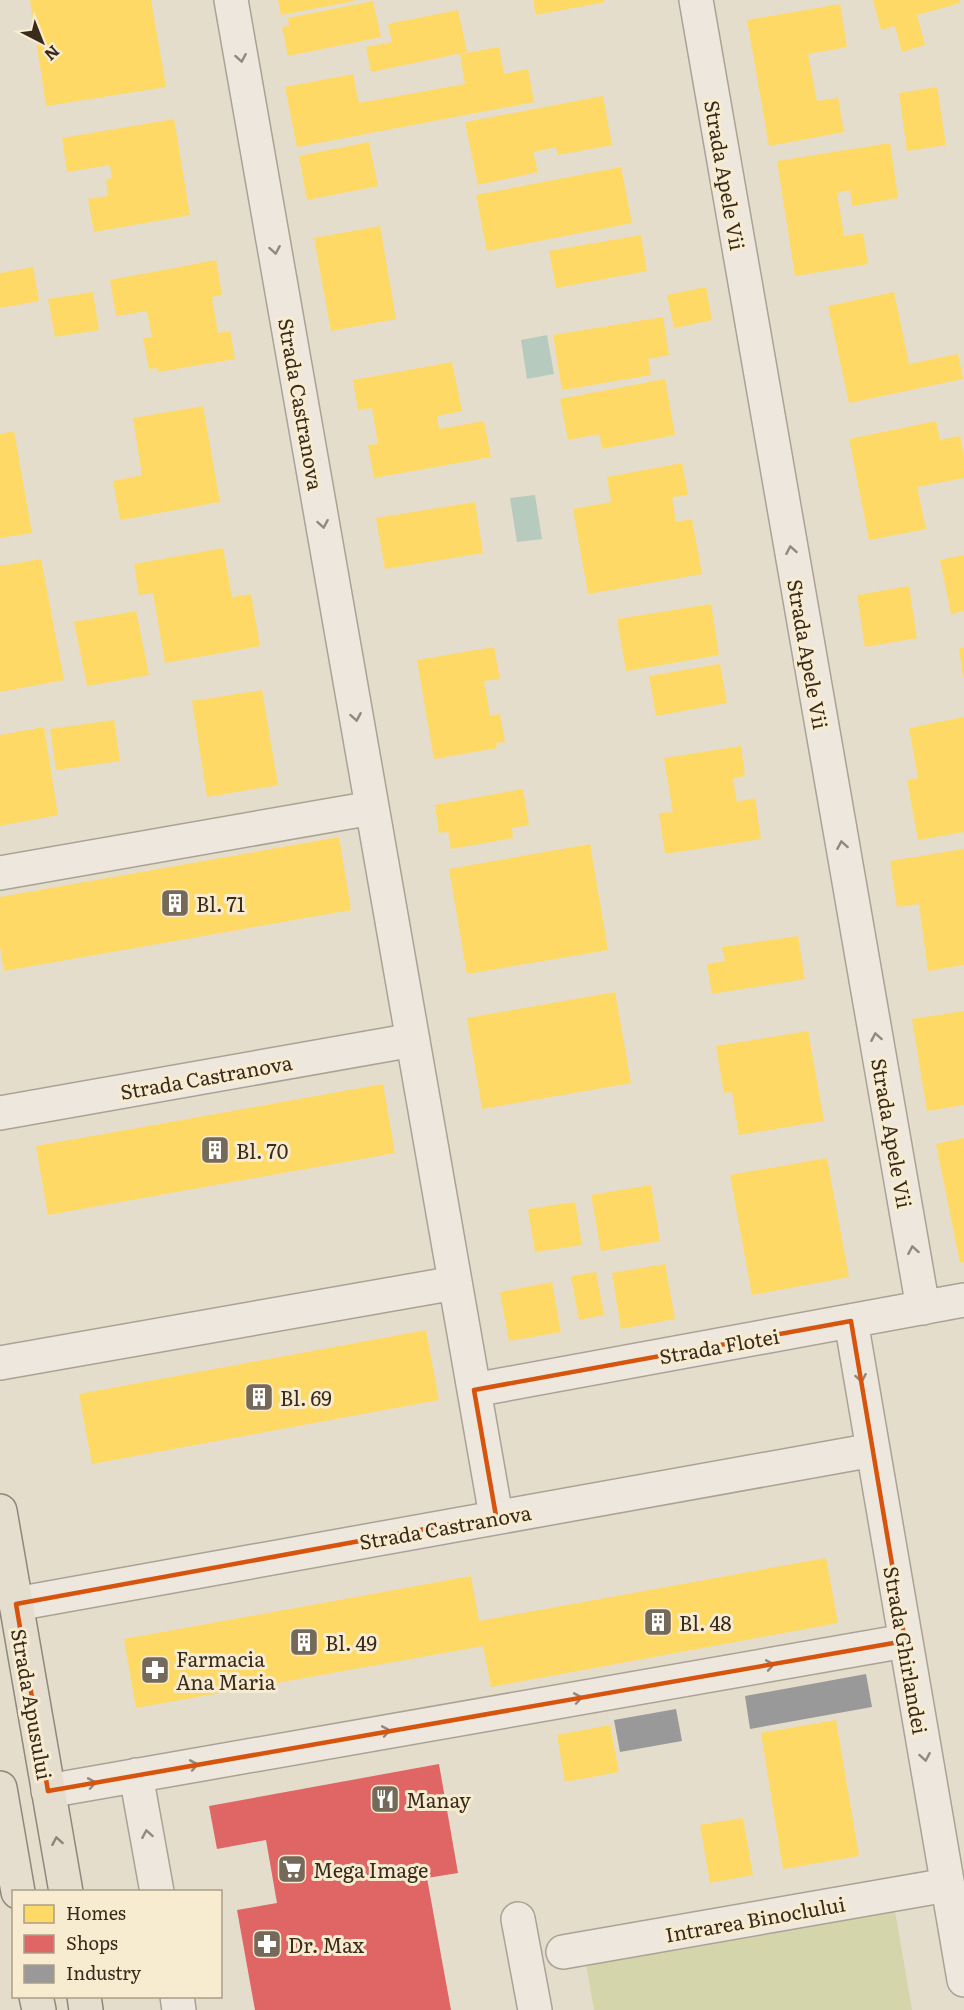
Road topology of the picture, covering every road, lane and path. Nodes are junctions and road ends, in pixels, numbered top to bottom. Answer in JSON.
{"nodes":[{"id":1,"x":231,"y":0,"type":"edge"},
{"id":2,"x":696,"y":0,"type":"edge"},
{"id":3,"x":372,"y":808,"type":"junction"},
{"id":4,"x":0,"y":873,"type":"edge"},
{"id":5,"x":413,"y":1040,"type":"junction"},
{"id":6,"x":0,"y":1113,"type":"edge"},
{"id":7,"x":455,"y":1282,"type":"junction"},
{"id":8,"x":964,"y":1300,"type":"edge"},
{"id":9,"x":923,"y":1308,"type":"junction"},
{"id":10,"x":851,"y":1321,"type":"junction"},
{"id":11,"x":0,"y":1363,"type":"edge"},
{"id":12,"x":474,"y":1390,"type":"junction"},
{"id":13,"x":873,"y":1450,"type":"junction"},
{"id":14,"x":0,"y":1511,"type":"edge"},
{"id":15,"x":496,"y":1516,"type":"junction"},
{"id":16,"x":16,"y":1604,"type":"junction"},
{"id":17,"x":906,"y":1641,"type":"junction"},
{"id":18,"x":136,"y":1775,"type":"junction"},
{"id":19,"x":48,"y":1791,"type":"junction"},
{"id":20,"x":1,"y":1793,"type":"edge"},
{"id":21,"x":65,"y":1884,"type":"edge"},
{"id":22,"x":947,"y":1885,"type":"junction"},
{"id":23,"x":12,"y":1887,"type":"edge"},
{"id":24,"x":157,"y":1890,"type":"edge"},
{"id":25,"x":518,"y":1919,"type":"dead end"},
{"id":26,"x":563,"y":1952,"type":"dead end"},
{"id":27,"x":964,"y":1980,"type":"edge"},
{"id":28,"x":535,"y":2010,"type":"edge"}],
"edges":[{"from":1,"to":3,"type":"street","name":"Strada Castranova","one_way":true},
{"from":9,"to":2,"type":"street","name":"Strada Apele Vii","one_way":true},
{"from":3,"to":4,"type":"street"},
{"from":3,"to":5,"type":"street","name":"Strada Castranova"},
{"from":5,"to":6,"type":"street","name":"Strada Castranova"},
{"from":5,"to":7,"type":"street","name":"Strada Castranova"},
{"from":7,"to":11,"type":"street"},
{"from":7,"to":12,"type":"street","name":"Strada Castranova"},
{"from":8,"to":9,"type":"street","name":"Strada Flotei"},
{"from":9,"to":10,"type":"street","name":"Strada Flotei"},
{"from":10,"to":12,"type":"street","name":"Strada Flotei"},
{"from":10,"to":13,"type":"street","name":"Strada Ghirlandei","one_way":true},
{"from":12,"to":15,"type":"street","name":"Strada Castranova"},
{"from":13,"to":15,"type":"street","name":"Strada Castranova"},
{"from":13,"to":17,"type":"street","name":"Strada Ghirlandei"},
{"from":14,"to":16,"type":"main road","name":"Strada Apusului"},
{"from":15,"to":16,"type":"street","name":"Strada Castranova"},
{"from":16,"to":19,"type":"main road","name":"Strada Apusului"},
{"from":18,"to":17,"type":"street","name":"Strada Apusului","one_way":true},
{"from":17,"to":22,"type":"street","name":"Strada Ghirlandei","one_way":true},
{"from":19,"to":18,"type":"street","name":"Strada Apusului","one_way":true},
{"from":24,"to":18,"type":"street","one_way":true},
{"from":19,"to":20,"type":"main road"},
{"from":21,"to":19,"type":"main road","name":"Strada Apusului","one_way":true},
{"from":20,"to":23,"type":"main road"},
{"from":21,"to":23,"type":"main road"},
{"from":22,"to":26,"type":"street","name":"Intrarea Binoclului"},
{"from":22,"to":27,"type":"street","name":"Strada Ghirlandei"},
{"from":25,"to":28,"type":"street"}]}
